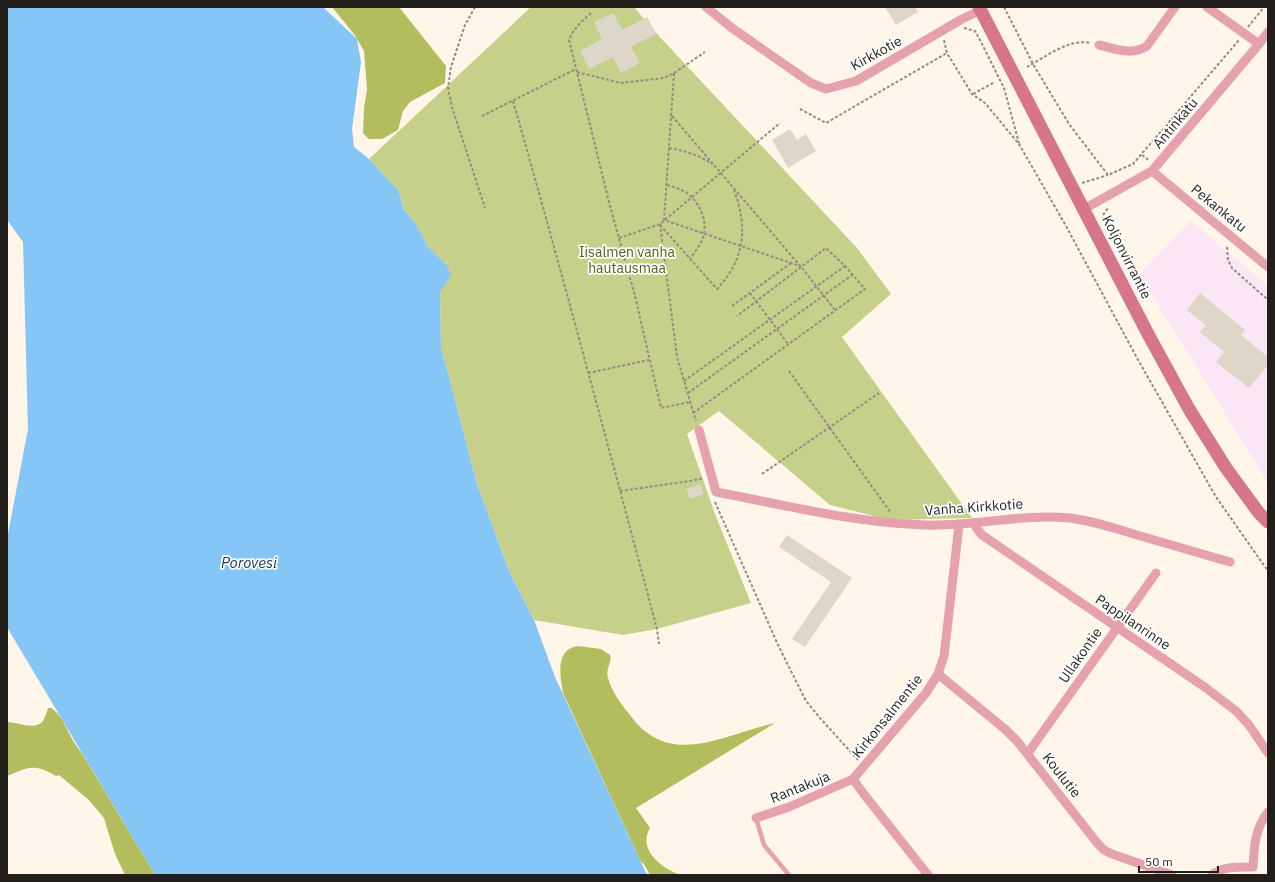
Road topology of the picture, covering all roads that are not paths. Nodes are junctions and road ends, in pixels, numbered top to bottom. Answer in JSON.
{"nodes":[{"id":1,"x":706,"y":7,"type":"edge"},
{"id":2,"x":1175,"y":7,"type":"edge"},
{"id":3,"x":1208,"y":7,"type":"edge"},
{"id":4,"x":980,"y":9,"type":"edge"},
{"id":5,"x":1268,"y":32,"type":"edge"},
{"id":6,"x":1099,"y":44,"type":"road end"},
{"id":7,"x":1259,"y":44,"type":"junction"},
{"id":8,"x":1152,"y":172,"type":"junction"},
{"id":9,"x":1084,"y":209,"type":"junction"},
{"id":10,"x":1268,"y":267,"type":"edge"},
{"id":11,"x":699,"y":430,"type":"road end"},
{"id":12,"x":1263,"y":518,"type":"edge"},
{"id":13,"x":974,"y":523,"type":"junction"},
{"id":14,"x":959,"y":525,"type":"junction"},
{"id":15,"x":1268,"y":532,"type":"edge"},
{"id":16,"x":1230,"y":562,"type":"dead end"},
{"id":17,"x":1156,"y":573,"type":"dead end"},
{"id":18,"x":1116,"y":628,"type":"junction"},
{"id":19,"x":938,"y":674,"type":"junction"},
{"id":20,"x":1028,"y":753,"type":"junction"},
{"id":21,"x":1268,"y":753,"type":"edge"},
{"id":22,"x":853,"y":779,"type":"junction"},
{"id":23,"x":1268,"y":812,"type":"edge"},
{"id":24,"x":756,"y":818,"type":"joint"},
{"id":25,"x":1254,"y":871,"type":"edge"},
{"id":26,"x":789,"y":875,"type":"edge"},
{"id":27,"x":928,"y":875,"type":"edge"},
{"id":28,"x":1172,"y":875,"type":"edge"},
{"id":29,"x":1212,"y":875,"type":"edge"}],
"edges":[{"from":1,"to":4,"type":"street","name":"Kirkkotie"},
{"from":2,"to":6,"type":"street"},
{"from":3,"to":7,"type":"street"},
{"from":4,"to":9,"type":"main road","name":"Koljonvirrantie"},
{"from":5,"to":7,"type":"street","name":"Antinkatu"},
{"from":7,"to":8,"type":"street","name":"Antinkatu"},
{"from":8,"to":9,"type":"street","name":"Antinkatu"},
{"from":8,"to":10,"type":"street","name":"Pekankatu"},
{"from":9,"to":12,"type":"main road","name":"Koljonvirrantie"},
{"from":11,"to":14,"type":"street","name":"Vanha Kirkkotie"},
{"from":12,"to":15,"type":"main road","name":"Koljonvirrantie"},
{"from":13,"to":14,"type":"street","name":"Vanha Kirkkotie"},
{"from":13,"to":16,"type":"street","name":"Vanha Kirkkotie"},
{"from":13,"to":18,"type":"street","name":"Pappilanrinne"},
{"from":14,"to":19,"type":"street","name":"Kirkonsalmentie"},
{"from":17,"to":18,"type":"street","name":"Ullakontie"},
{"from":18,"to":20,"type":"street","name":"Ullakontie"},
{"from":18,"to":21,"type":"street","name":"Pappilanrinne"},
{"from":19,"to":20,"type":"street","name":"Koulutie"},
{"from":19,"to":22,"type":"street","name":"Kirkonsalmentie"},
{"from":20,"to":28,"type":"street","name":"Koulutie"},
{"from":22,"to":24,"type":"street","name":"Rantakuja"},
{"from":22,"to":27,"type":"street","name":"Kirkonsalmentie"},
{"from":23,"to":25,"type":"street"},
{"from":24,"to":26,"type":"lane"},
{"from":25,"to":29,"type":"street"}]}
